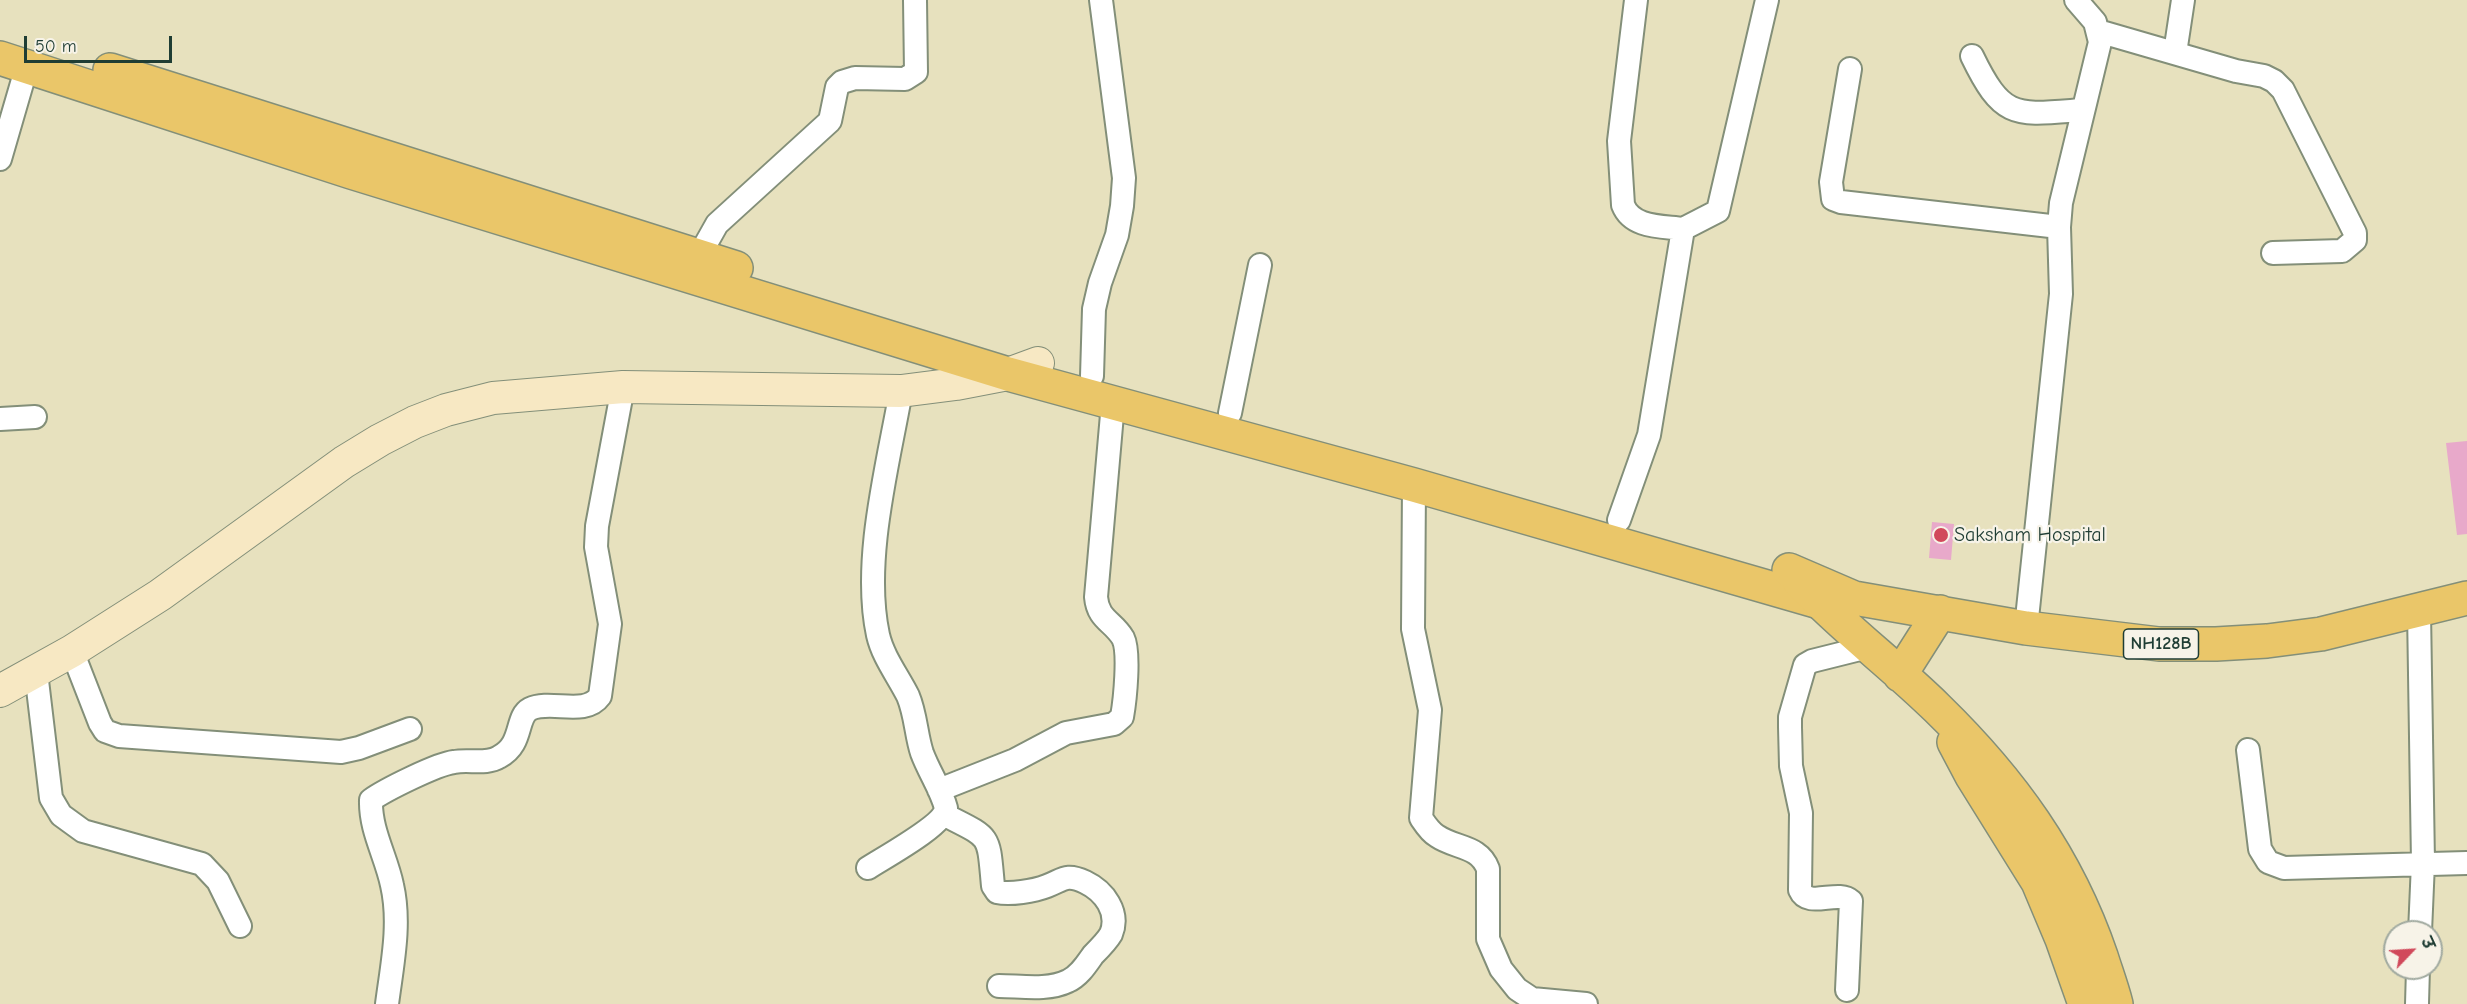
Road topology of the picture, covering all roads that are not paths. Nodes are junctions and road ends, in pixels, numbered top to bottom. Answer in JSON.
{"nodes":[{"id":1,"x":915,"y":0,"type":"edge"},
{"id":2,"x":1101,"y":0,"type":"edge"},
{"id":3,"x":1636,"y":0,"type":"edge"},
{"id":4,"x":1767,"y":0,"type":"edge"},
{"id":5,"x":2076,"y":0,"type":"edge"},
{"id":6,"x":2103,"y":0,"type":"edge"},
{"id":7,"x":2183,"y":0,"type":"edge"},
{"id":8,"x":2097,"y":26,"type":"junction"},
{"id":9,"x":0,"y":35,"type":"edge"},
{"id":10,"x":2175,"y":52,"type":"junction"},
{"id":11,"x":1972,"y":56,"type":"dead end"},
{"id":12,"x":14,"y":62,"type":"edge"},
{"id":13,"x":1850,"y":69,"type":"dead end"},
{"id":14,"x":2082,"y":110,"type":"junction"},
{"id":15,"x":0,"y":159,"type":"edge"},
{"id":16,"x":2059,"y":227,"type":"junction"},
{"id":17,"x":1683,"y":229,"type":"junction"},
{"id":18,"x":2273,"y":254,"type":"dead end"},
{"id":19,"x":1260,"y":265,"type":"dead end"},
{"id":20,"x":696,"y":267,"type":"junction"},
{"id":21,"x":1023,"y":368,"type":"junction"},
{"id":22,"x":1092,"y":376,"type":"junction"},
{"id":23,"x":623,"y":387,"type":"junction"},
{"id":24,"x":901,"y":391,"type":"junction"},
{"id":25,"x":1113,"y":403,"type":"junction"},
{"id":26,"x":1230,"y":413,"type":"junction"},
{"id":27,"x":35,"y":417,"type":"dead end"},
{"id":28,"x":0,"y":419,"type":"edge"},
{"id":29,"x":1414,"y":485,"type":"junction"},
{"id":30,"x":1619,"y":520,"type":"junction"},
{"id":31,"x":1789,"y":570,"type":"junction"},
{"id":32,"x":1854,"y":598,"type":"junction"},
{"id":33,"x":2467,"y":598,"type":"edge"},
{"id":34,"x":1819,"y":602,"type":"junction"},
{"id":35,"x":2420,"y":611,"type":"junction"},
{"id":36,"x":1940,"y":612,"type":"junction"},
{"id":37,"x":2026,"y":628,"type":"junction"},
{"id":38,"x":1868,"y":647,"type":"junction"},
{"id":39,"x":72,"y":651,"type":"junction"},
{"id":40,"x":36,"y":672,"type":"junction"},
{"id":41,"x":1900,"y":675,"type":"junction"},
{"id":42,"x":0,"y":691,"type":"edge"},
{"id":43,"x":1935,"y":706,"type":"junction"},
{"id":44,"x":410,"y":729,"type":"dead end"},
{"id":45,"x":2248,"y":750,"type":"dead end"},
{"id":46,"x":939,"y":790,"type":"junction"},
{"id":47,"x":945,"y":814,"type":"junction"},
{"id":48,"x":2423,"y":863,"type":"junction"},
{"id":49,"x":2467,"y":863,"type":"edge"},
{"id":50,"x":868,"y":868,"type":"dead end"},
{"id":51,"x":2421,"y":920,"type":"edge"},
{"id":52,"x":240,"y":926,"type":"dead end"},
{"id":53,"x":2418,"y":980,"type":"edge"},
{"id":54,"x":999,"y":986,"type":"dead end"},
{"id":55,"x":1847,"y":990,"type":"dead end"},
{"id":56,"x":387,"y":1004,"type":"edge"},
{"id":57,"x":1586,"y":1004,"type":"edge"},
{"id":58,"x":2085,"y":1004,"type":"edge"},
{"id":59,"x":2116,"y":1004,"type":"edge"},
{"id":60,"x":2417,"y":1004,"type":"edge"}],
"edges":[{"from":1,"to":20,"type":"street"},
{"from":2,"to":22,"type":"street"},
{"from":3,"to":17,"type":"street"},
{"from":4,"to":17,"type":"street"},
{"from":5,"to":8,"type":"street"},
{"from":6,"to":8,"type":"street"},
{"from":7,"to":10,"type":"street"},
{"from":8,"to":10,"type":"street"},
{"from":8,"to":14,"type":"street"},
{"from":9,"to":20,"type":"main road"},
{"from":10,"to":18,"type":"street"},
{"from":11,"to":14,"type":"street"},
{"from":12,"to":15,"type":"street"},
{"from":12,"to":20,"type":"main road"},
{"from":13,"to":16,"type":"street"},
{"from":14,"to":16,"type":"street"},
{"from":16,"to":37,"type":"street"},
{"from":17,"to":30,"type":"street"},
{"from":19,"to":26,"type":"street"},
{"from":20,"to":21,"type":"main road"},
{"from":21,"to":22,"type":"main road"},
{"from":21,"to":24,"type":"main road"},
{"from":21,"to":25,"type":"main road"},
{"from":22,"to":26,"type":"main road"},
{"from":23,"to":24,"type":"main road"},
{"from":23,"to":39,"type":"main road"},
{"from":23,"to":56,"type":"street"},
{"from":24,"to":46,"type":"street"},
{"from":25,"to":29,"type":"main road"},
{"from":25,"to":46,"type":"street"},
{"from":26,"to":30,"type":"main road"},
{"from":27,"to":28,"type":"street"},
{"from":29,"to":34,"type":"main road"},
{"from":29,"to":57,"type":"street"},
{"from":30,"to":31,"type":"main road"},
{"from":31,"to":32,"type":"main road"},
{"from":31,"to":34,"type":"main road"},
{"from":32,"to":34,"type":"main road"},
{"from":32,"to":36,"type":"main road","number":"NH128B"},
{"from":33,"to":35,"type":"main road","number":"NH128B"},
{"from":34,"to":38,"type":"main road"},
{"from":35,"to":37,"type":"main road","number":"NH128B"},
{"from":35,"to":48,"type":"street"},
{"from":36,"to":37,"type":"main road","number":"NH128B"},
{"from":36,"to":41,"type":"main road"},
{"from":38,"to":41,"type":"main road"},
{"from":38,"to":55,"type":"street"},
{"from":39,"to":40,"type":"main road"},
{"from":39,"to":44,"type":"street"},
{"from":40,"to":42,"type":"main road"},
{"from":40,"to":52,"type":"street"},
{"from":41,"to":43,"type":"main road"},
{"from":43,"to":58,"type":"main road"},
{"from":43,"to":59,"type":"main road"},
{"from":45,"to":48,"type":"street"},
{"from":46,"to":47,"type":"street"},
{"from":47,"to":50,"type":"street"},
{"from":47,"to":54,"type":"street"},
{"from":48,"to":49,"type":"street"},
{"from":48,"to":51,"type":"street"},
{"from":53,"to":60,"type":"street"}]}
